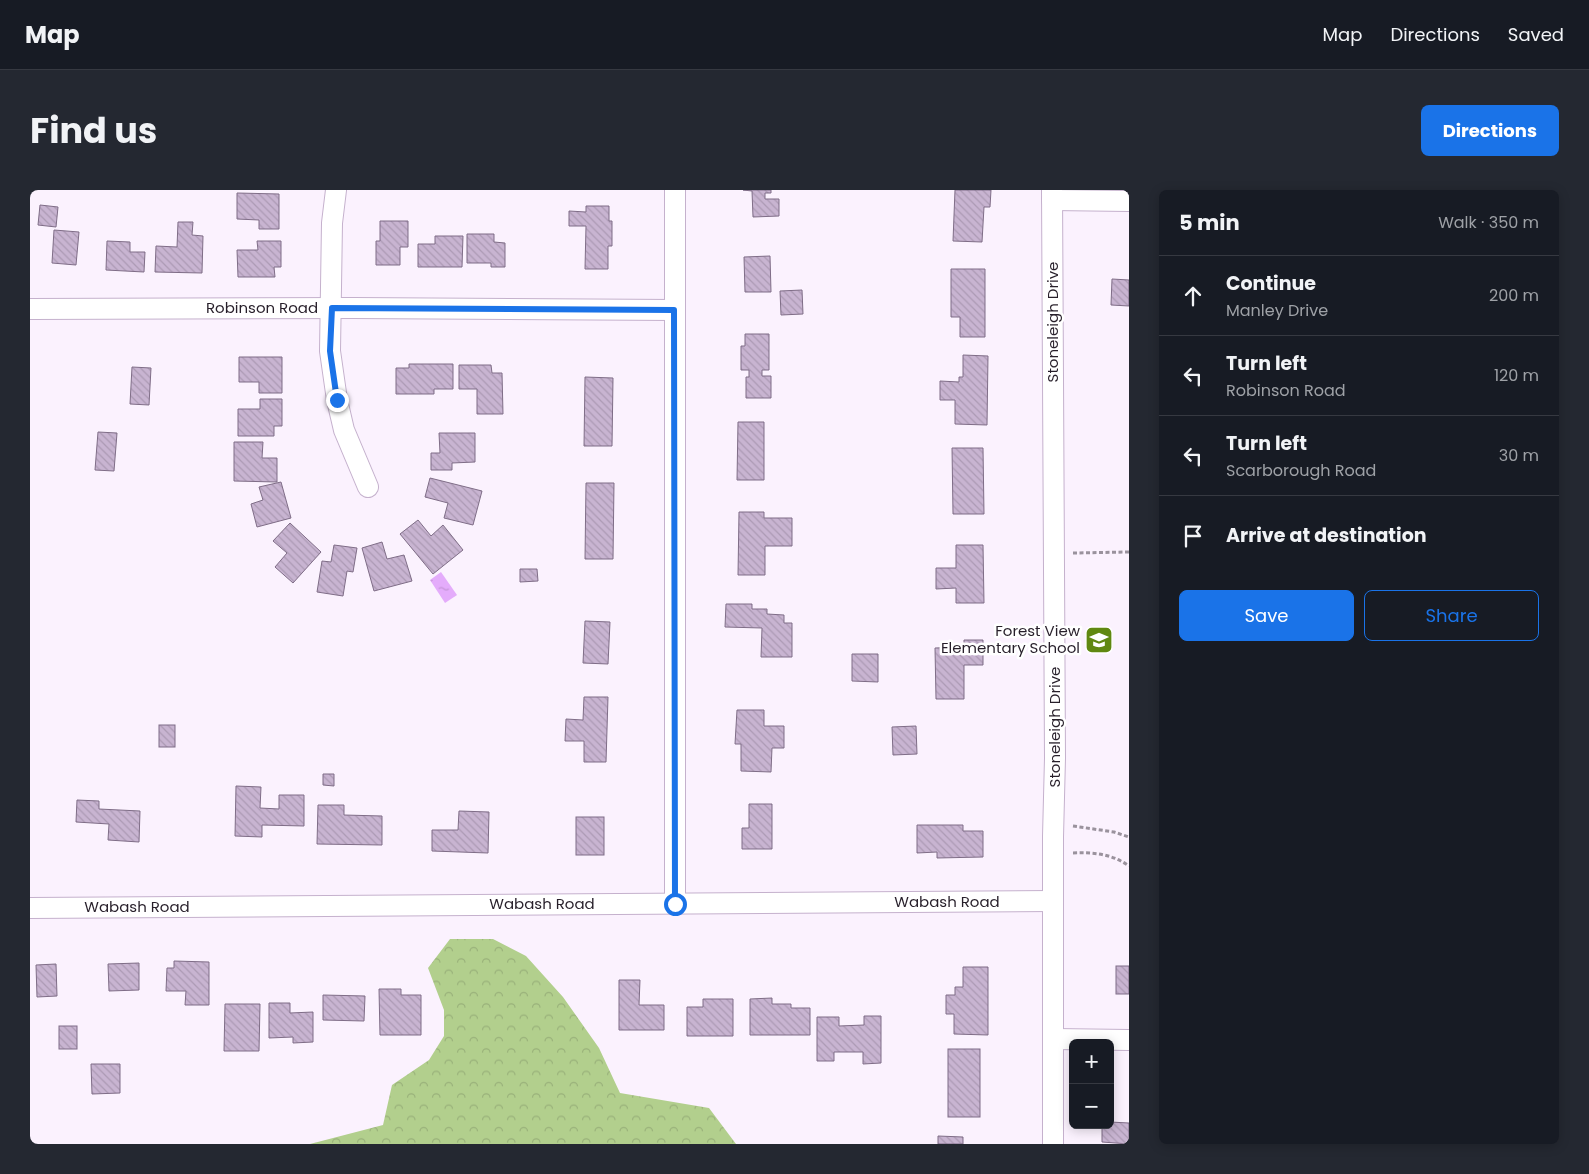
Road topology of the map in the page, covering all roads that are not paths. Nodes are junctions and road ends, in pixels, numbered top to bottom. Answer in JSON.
{"nodes":[{"id":1,"x":336,"y":190,"type":"edge"},
{"id":2,"x":674,"y":190,"type":"edge"},
{"id":3,"x":1052,"y":195,"type":"edge"},
{"id":4,"x":1129,"y":201,"type":"edge"},
{"id":5,"x":332,"y":308,"type":"junction"},
{"id":6,"x":30,"y":309,"type":"edge"},
{"id":7,"x":674,"y":310,"type":"junction"},
{"id":8,"x":368,"y":487,"type":"dead end"},
{"id":9,"x":1053,"y":901,"type":"junction"},
{"id":10,"x":675,"y":904,"type":"junction"},
{"id":11,"x":30,"y":908,"type":"edge"},
{"id":12,"x":1054,"y":1039,"type":"junction"},
{"id":13,"x":1129,"y":1040,"type":"edge"},
{"id":14,"x":1053,"y":1144,"type":"edge"}],
"edges":[{"from":1,"to":5,"type":"street"},
{"from":2,"to":7,"type":"street"},
{"from":3,"to":4,"type":"street"},
{"from":3,"to":9,"type":"street","name":"Stoneleigh Drive"},
{"from":5,"to":6,"type":"street","name":"Robinson Road"},
{"from":5,"to":7,"type":"street","name":"Robinson Road"},
{"from":5,"to":8,"type":"street"},
{"from":7,"to":10,"type":"street"},
{"from":9,"to":10,"type":"street","name":"Wabash Road"},
{"from":9,"to":12,"type":"street","name":"Stoneleigh Drive"},
{"from":10,"to":11,"type":"street","name":"Wabash Road"},
{"from":12,"to":13,"type":"street"},
{"from":12,"to":14,"type":"street","name":"Stoneleigh Drive"}]}
